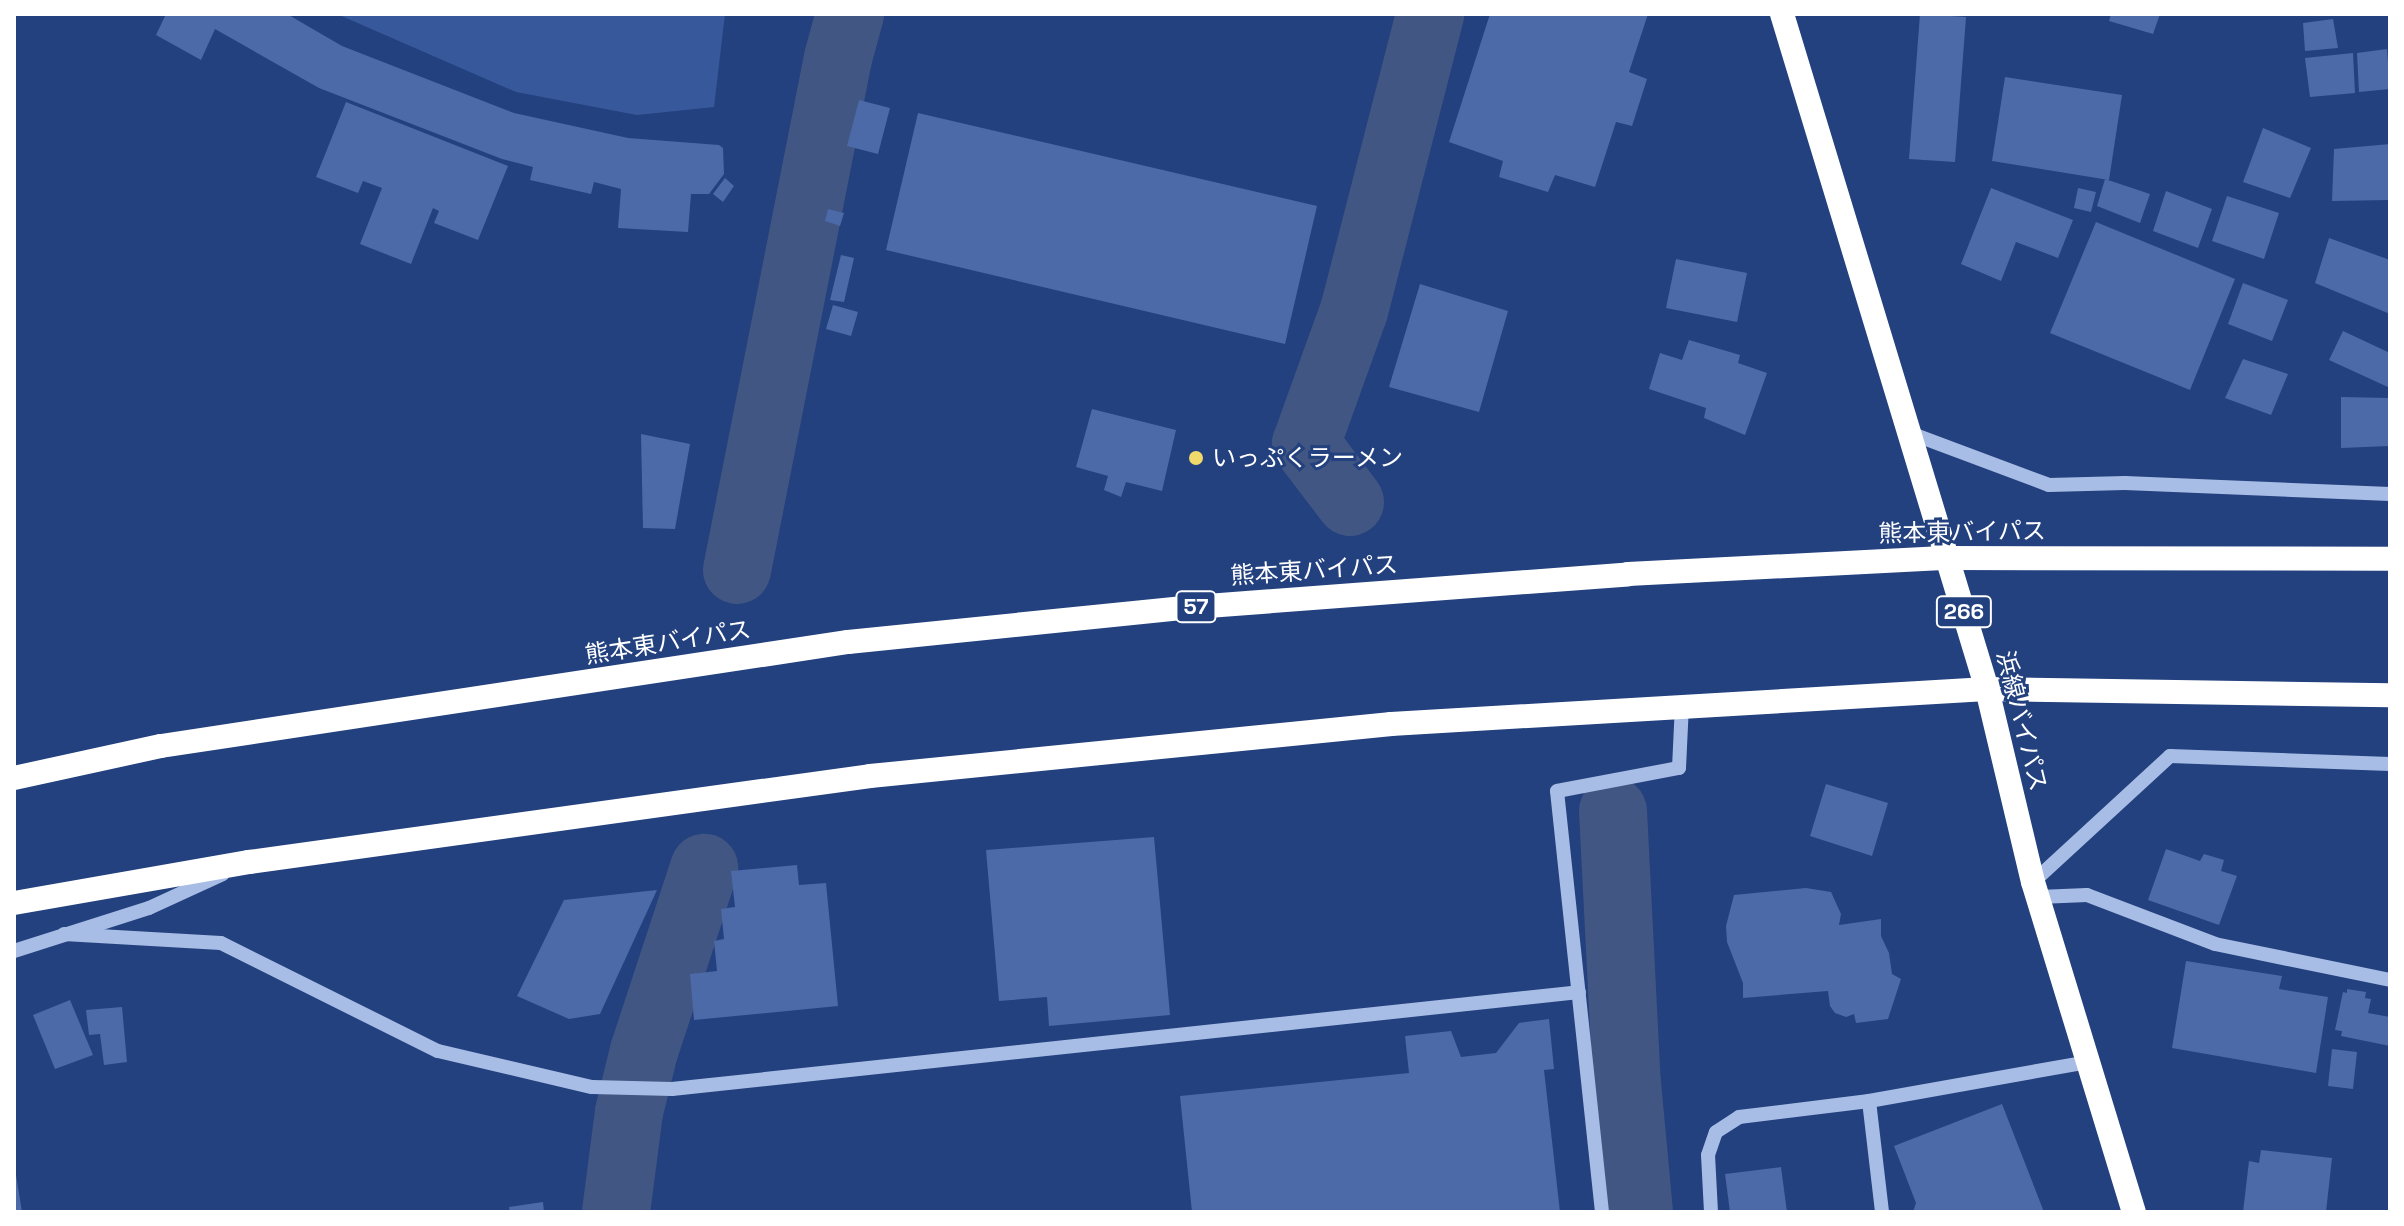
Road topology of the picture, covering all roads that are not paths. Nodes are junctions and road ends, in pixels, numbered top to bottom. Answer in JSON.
{"nodes":[{"id":1,"x":1782,"y":14,"type":"edge"},
{"id":2,"x":1910,"y":433,"type":"junction"},
{"id":3,"x":2390,"y":494,"type":"edge"},
{"id":4,"x":1948,"y":558,"type":"junction"},
{"id":5,"x":2390,"y":559,"type":"edge"},
{"id":6,"x":1987,"y":689,"type":"junction"},
{"id":7,"x":2390,"y":695,"type":"edge"},
{"id":8,"x":1682,"y":705,"type":"junction"},
{"id":9,"x":2390,"y":764,"type":"edge"},
{"id":10,"x":14,"y":778,"type":"edge"},
{"id":11,"x":249,"y":862,"type":"junction"},
{"id":12,"x":2036,"y":890,"type":"junction"},
{"id":13,"x":14,"y":903,"type":"edge"},
{"id":14,"x":64,"y":934,"type":"junction"},
{"id":15,"x":14,"y":951,"type":"edge"},
{"id":16,"x":2390,"y":980,"type":"edge"},
{"id":17,"x":1579,"y":992,"type":"junction"},
{"id":18,"x":2088,"y":1062,"type":"junction"},
{"id":19,"x":1869,"y":1101,"type":"junction"},
{"id":20,"x":1602,"y":1212,"type":"edge"},
{"id":21,"x":1711,"y":1212,"type":"edge"},
{"id":22,"x":1882,"y":1212,"type":"edge"},
{"id":23,"x":2134,"y":1212,"type":"edge"}],
"edges":[{"from":1,"to":2,"type":"highway","name":"浜線バイパス","number":"266"},
{"from":2,"to":3,"type":"street"},
{"from":2,"to":4,"type":"highway","name":"浜線バイパス","number":"266"},
{"from":4,"to":5,"type":"highway","name":"熊本東バイパス","number":"57"},
{"from":4,"to":6,"type":"highway","name":"浜線バイパス","number":"266"},
{"from":4,"to":10,"type":"highway","name":"熊本東バイパス","number":"57"},
{"from":6,"to":7,"type":"highway"},
{"from":6,"to":8,"type":"highway"},
{"from":6,"to":12,"type":"highway","name":"浜線バイパス","number":"266"},
{"from":8,"to":11,"type":"highway"},
{"from":8,"to":17,"type":"street"},
{"from":9,"to":12,"type":"street"},
{"from":11,"to":13,"type":"highway"},
{"from":11,"to":14,"type":"street"},
{"from":12,"to":16,"type":"street"},
{"from":12,"to":18,"type":"highway","name":"浜線バイパス","number":"266"},
{"from":14,"to":15,"type":"street"},
{"from":14,"to":17,"type":"street"},
{"from":17,"to":20,"type":"street"},
{"from":18,"to":19,"type":"street"},
{"from":18,"to":23,"type":"highway","name":"浜線バイパス","number":"266"},
{"from":19,"to":21,"type":"street"},
{"from":19,"to":22,"type":"street"}]}
